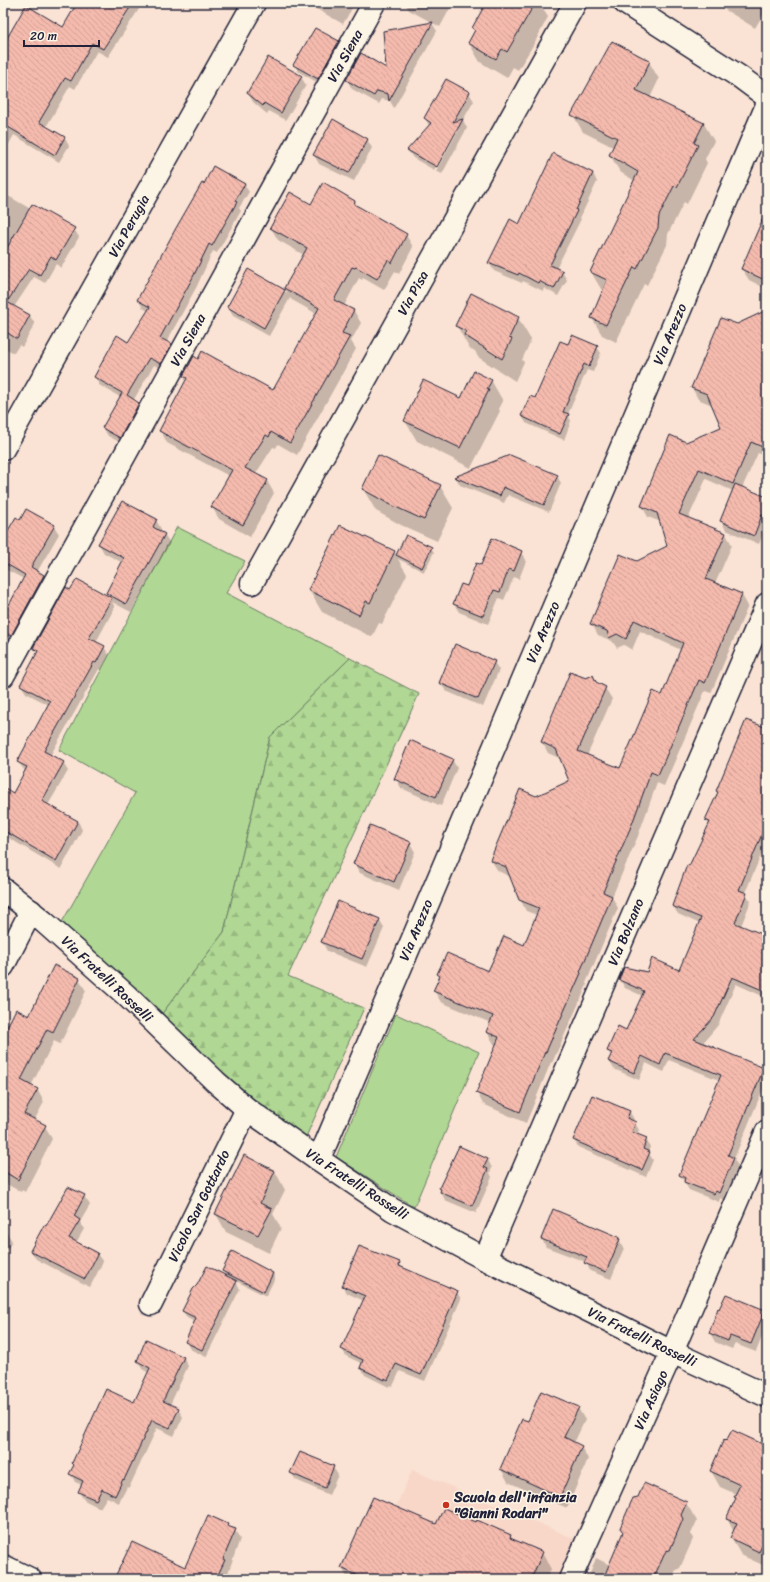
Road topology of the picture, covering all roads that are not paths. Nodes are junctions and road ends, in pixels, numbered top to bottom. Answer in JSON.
{"nodes":[{"id":1,"x":254,"y":3,"type":"edge"},
{"id":2,"x":374,"y":3,"type":"edge"},
{"id":3,"x":575,"y":3,"type":"edge"},
{"id":4,"x":625,"y":3,"type":"edge"},
{"id":5,"x":652,"y":10,"type":"edge"},
{"id":6,"x":767,"y":97,"type":"edge"},
{"id":7,"x":767,"y":105,"type":"edge"},
{"id":8,"x":3,"y":449,"type":"edge"},
{"id":9,"x":252,"y":583,"type":"dead end"},
{"id":10,"x":767,"y":604,"type":"edge"},
{"id":11,"x":3,"y":676,"type":"edge"},
{"id":12,"x":3,"y":889,"type":"edge"},
{"id":13,"x":31,"y":911,"type":"junction"},
{"id":14,"x":3,"y":966,"type":"edge"},
{"id":15,"x":247,"y":1109,"type":"junction"},
{"id":16,"x":767,"y":1131,"type":"edge"},
{"id":17,"x":318,"y":1159,"type":"junction"},
{"id":18,"x":485,"y":1259,"type":"junction"},
{"id":19,"x":151,"y":1304,"type":"dead end"},
{"id":20,"x":672,"y":1352,"type":"junction"},
{"id":21,"x":767,"y":1396,"type":"edge"},
{"id":22,"x":3,"y":1566,"type":"edge"},
{"id":23,"x":30,"y":1579,"type":"edge"},
{"id":24,"x":570,"y":1579,"type":"edge"}],
"edges":[{"from":1,"to":8,"type":"street","name":"Via Perugia"},
{"from":2,"to":11,"type":"street","name":"Via Siena"},
{"from":3,"to":9,"type":"street","name":"Via Pisa"},
{"from":4,"to":5,"type":"street"},
{"from":5,"to":6,"type":"street"},
{"from":7,"to":17,"type":"street","name":"Via Arezzo"},
{"from":10,"to":18,"type":"street","name":"Via Bolzano"},
{"from":12,"to":13,"type":"street","name":"Via Fratelli Rosselli"},
{"from":13,"to":14,"type":"street"},
{"from":13,"to":15,"type":"street","name":"Via Fratelli Rosselli"},
{"from":15,"to":17,"type":"street","name":"Via Fratelli Rosselli"},
{"from":15,"to":19,"type":"street","name":"Vicolo San Gottardo"},
{"from":16,"to":20,"type":"street","name":"Via Asiago"},
{"from":17,"to":18,"type":"street","name":"Via Fratelli Rosselli"},
{"from":18,"to":20,"type":"street","name":"Via Fratelli Rosselli"},
{"from":20,"to":21,"type":"street","name":"Via Fratelli Rosselli"},
{"from":20,"to":24,"type":"street","name":"Via Asiago"},
{"from":22,"to":23,"type":"street"}]}
